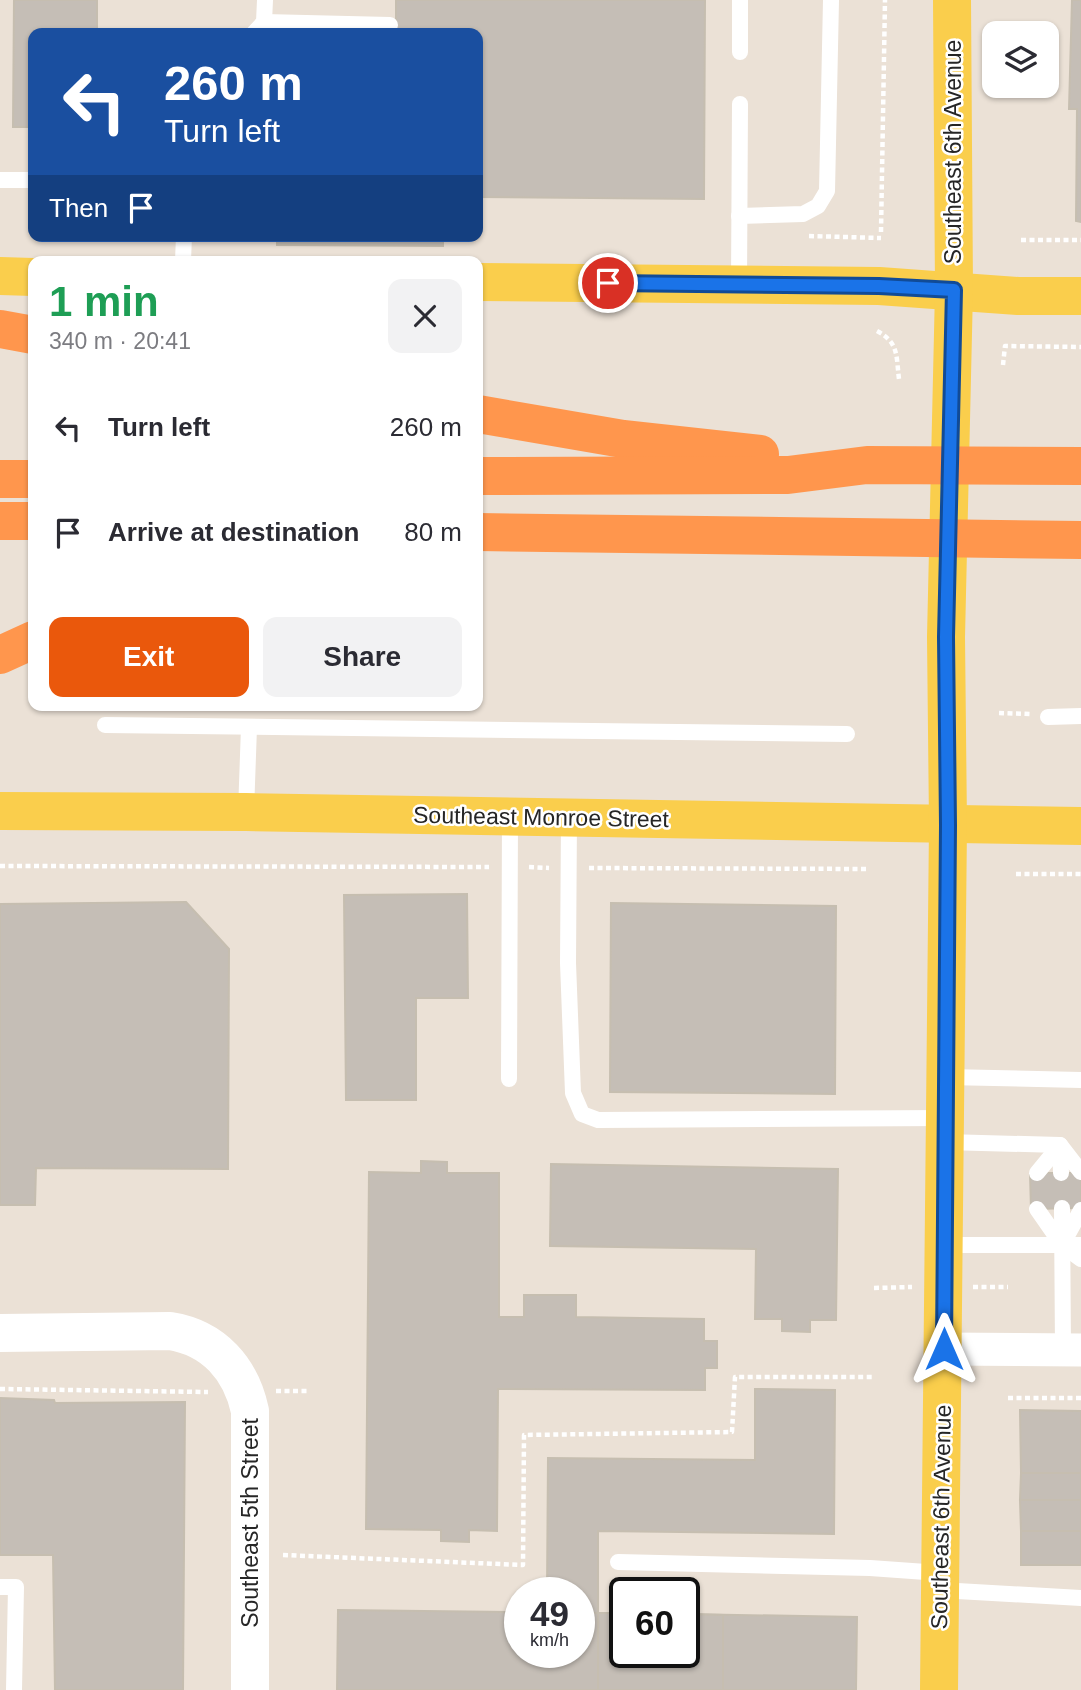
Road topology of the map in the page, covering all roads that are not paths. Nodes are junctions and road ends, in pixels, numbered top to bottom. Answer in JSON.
{"nodes":[{"id":1,"x":265,"y":0,"type":"edge"},
{"id":2,"x":740,"y":0,"type":"edge"},
{"id":3,"x":831,"y":0,"type":"edge"},
{"id":4,"x":952,"y":0,"type":"edge"},
{"id":5,"x":390,"y":25,"type":"dead end"},
{"id":6,"x":259,"y":28,"type":"edge"},
{"id":7,"x":740,"y":52,"type":"dead end"},
{"id":8,"x":740,"y":104,"type":"dead end"},
{"id":9,"x":0,"y":180,"type":"edge"},
{"id":10,"x":28,"y":180,"type":"edge"},
{"id":11,"x":739,"y":216,"type":"junction"},
{"id":12,"x":0,"y":276,"type":"edge"},
{"id":13,"x":28,"y":277,"type":"edge"},
{"id":14,"x":483,"y":282,"type":"edge"},
{"id":15,"x":739,"y":285,"type":"junction"},
{"id":16,"x":954,"y":290,"type":"junction"},
{"id":17,"x":1081,"y":296,"type":"edge"},
{"id":18,"x":0,"y":329,"type":"edge"},
{"id":19,"x":28,"y":334,"type":"edge"},
{"id":20,"x":483,"y":415,"type":"edge"},
{"id":21,"x":867,"y":465,"type":"junction"},
{"id":22,"x":1081,"y":466,"type":"edge"},
{"id":23,"x":483,"y":477,"type":"edge"},
{"id":24,"x":0,"y":479,"type":"edge"},
{"id":25,"x":28,"y":479,"type":"edge"},
{"id":26,"x":0,"y":521,"type":"edge"},
{"id":27,"x":28,"y":521,"type":"edge"},
{"id":28,"x":483,"y":532,"type":"edge"},
{"id":29,"x":1004,"y":539,"type":"junction"},
{"id":30,"x":1081,"y":540,"type":"edge"},
{"id":31,"x":1081,"y":561,"type":"edge"},
{"id":32,"x":28,"y":642,"type":"edge"},
{"id":33,"x":0,"y":655,"type":"edge"},
{"id":34,"x":1081,"y":716,"type":"edge"},
{"id":35,"x":1048,"y":717,"type":"road end"},
{"id":36,"x":105,"y":725,"type":"dead end"},
{"id":37,"x":250,"y":727,"type":"junction"},
{"id":38,"x":847,"y":734,"type":"dead end"},
{"id":39,"x":0,"y":811,"type":"edge"},
{"id":40,"x":246,"y":812,"type":"junction"},
{"id":41,"x":510,"y":816,"type":"junction"},
{"id":42,"x":569,"y":817,"type":"junction"},
{"id":43,"x":948,"y":825,"type":"junction"},
{"id":44,"x":1081,"y":826,"type":"edge"},
{"id":45,"x":946,"y":1077,"type":"junction"},
{"id":46,"x":509,"y":1079,"type":"dead end"},
{"id":47,"x":1081,"y":1080,"type":"edge"},
{"id":48,"x":946,"y":1130,"type":"junction"},
{"id":49,"x":1060,"y":1146,"type":"junction"},
{"id":50,"x":1081,"y":1172,"type":"edge"},
{"id":51,"x":1037,"y":1173,"type":"dead end"},
{"id":52,"x":1061,"y":1173,"type":"dead end"},
{"id":53,"x":1062,"y":1208,"type":"dead end"},
{"id":54,"x":1037,"y":1209,"type":"dead end"},
{"id":55,"x":1081,"y":1210,"type":"edge"},
{"id":56,"x":1081,"y":1231,"type":"edge"},
{"id":57,"x":944,"y":1245,"type":"junction"},
{"id":58,"x":1062,"y":1245,"type":"junction"},
{"id":59,"x":1081,"y":1245,"type":"edge"},
{"id":60,"x":1081,"y":1259,"type":"edge"},
{"id":61,"x":0,"y":1333,"type":"edge"},
{"id":62,"x":944,"y":1349,"type":"junction"},
{"id":63,"x":1072,"y":1350,"type":"edge"},
{"id":64,"x":618,"y":1562,"type":"dead end"},
{"id":65,"x":940,"y":1581,"type":"junction"},
{"id":66,"x":0,"y":1587,"type":"edge"},
{"id":67,"x":1081,"y":1598,"type":"edge"},
{"id":68,"x":13,"y":1690,"type":"edge"},
{"id":69,"x":250,"y":1690,"type":"edge"},
{"id":70,"x":939,"y":1690,"type":"edge"}],
"edges":[{"from":1,"to":6,"type":"lane"},
{"from":2,"to":7,"type":"lane"},
{"from":3,"to":11,"type":"lane"},
{"from":4,"to":16,"type":"main road","name":"Southeast 6th Avenue"},
{"from":5,"to":6,"type":"lane"},
{"from":8,"to":11,"type":"lane"},
{"from":9,"to":10,"type":"lane"},
{"from":11,"to":15,"type":"lane"},
{"from":12,"to":13,"type":"main road"},
{"from":14,"to":15,"type":"main road"},
{"from":15,"to":16,"type":"main road"},
{"from":16,"to":17,"type":"main road"},
{"from":16,"to":43,"type":"main road","name":"Southeast 6th Avenue"},
{"from":18,"to":19,"type":"highway"},
{"from":20,"to":21,"type":"highway"},
{"from":21,"to":22,"type":"highway"},
{"from":21,"to":23,"type":"highway"},
{"from":24,"to":25,"type":"highway"},
{"from":26,"to":27,"type":"highway"},
{"from":28,"to":29,"type":"highway"},
{"from":29,"to":30,"type":"highway"},
{"from":29,"to":31,"type":"highway"},
{"from":32,"to":33,"type":"highway"},
{"from":34,"to":35,"type":"lane"},
{"from":36,"to":37,"type":"lane"},
{"from":37,"to":38,"type":"lane"},
{"from":37,"to":40,"type":"lane"},
{"from":39,"to":40,"type":"main road","name":"Southeast Monroe Street"},
{"from":40,"to":41,"type":"main road","name":"Southeast Monroe Street"},
{"from":41,"to":42,"type":"main road","name":"Southeast Monroe Street"},
{"from":41,"to":46,"type":"lane"},
{"from":42,"to":43,"type":"main road","name":"Southeast Monroe Street"},
{"from":42,"to":48,"type":"lane"},
{"from":43,"to":44,"type":"main road","name":"Southeast Monroe Street"},
{"from":43,"to":45,"type":"main road","name":"Southeast 6th Avenue"},
{"from":45,"to":47,"type":"lane"},
{"from":45,"to":48,"type":"main road","name":"Southeast 6th Avenue"},
{"from":48,"to":49,"type":"lane"},
{"from":48,"to":57,"type":"main road","name":"Southeast 6th Avenue"},
{"from":49,"to":50,"type":"lane"},
{"from":49,"to":51,"type":"lane"},
{"from":49,"to":52,"type":"lane"},
{"from":53,"to":58,"type":"lane"},
{"from":54,"to":58,"type":"lane"},
{"from":55,"to":58,"type":"lane"},
{"from":56,"to":58,"type":"lane"},
{"from":57,"to":58,"type":"lane"},
{"from":57,"to":62,"type":"main road","name":"Southeast 6th Avenue"},
{"from":58,"to":59,"type":"lane"},
{"from":58,"to":60,"type":"lane"},
{"from":58,"to":63,"type":"lane"},
{"from":61,"to":69,"type":"street","name":"Southeast 5th Street"},
{"from":62,"to":63,"type":"street"},
{"from":62,"to":65,"type":"main road","name":"Southeast 6th Avenue"},
{"from":64,"to":65,"type":"lane"},
{"from":65,"to":67,"type":"lane"},
{"from":65,"to":70,"type":"main road","name":"Southeast 6th Avenue"},
{"from":66,"to":68,"type":"lane"}]}
